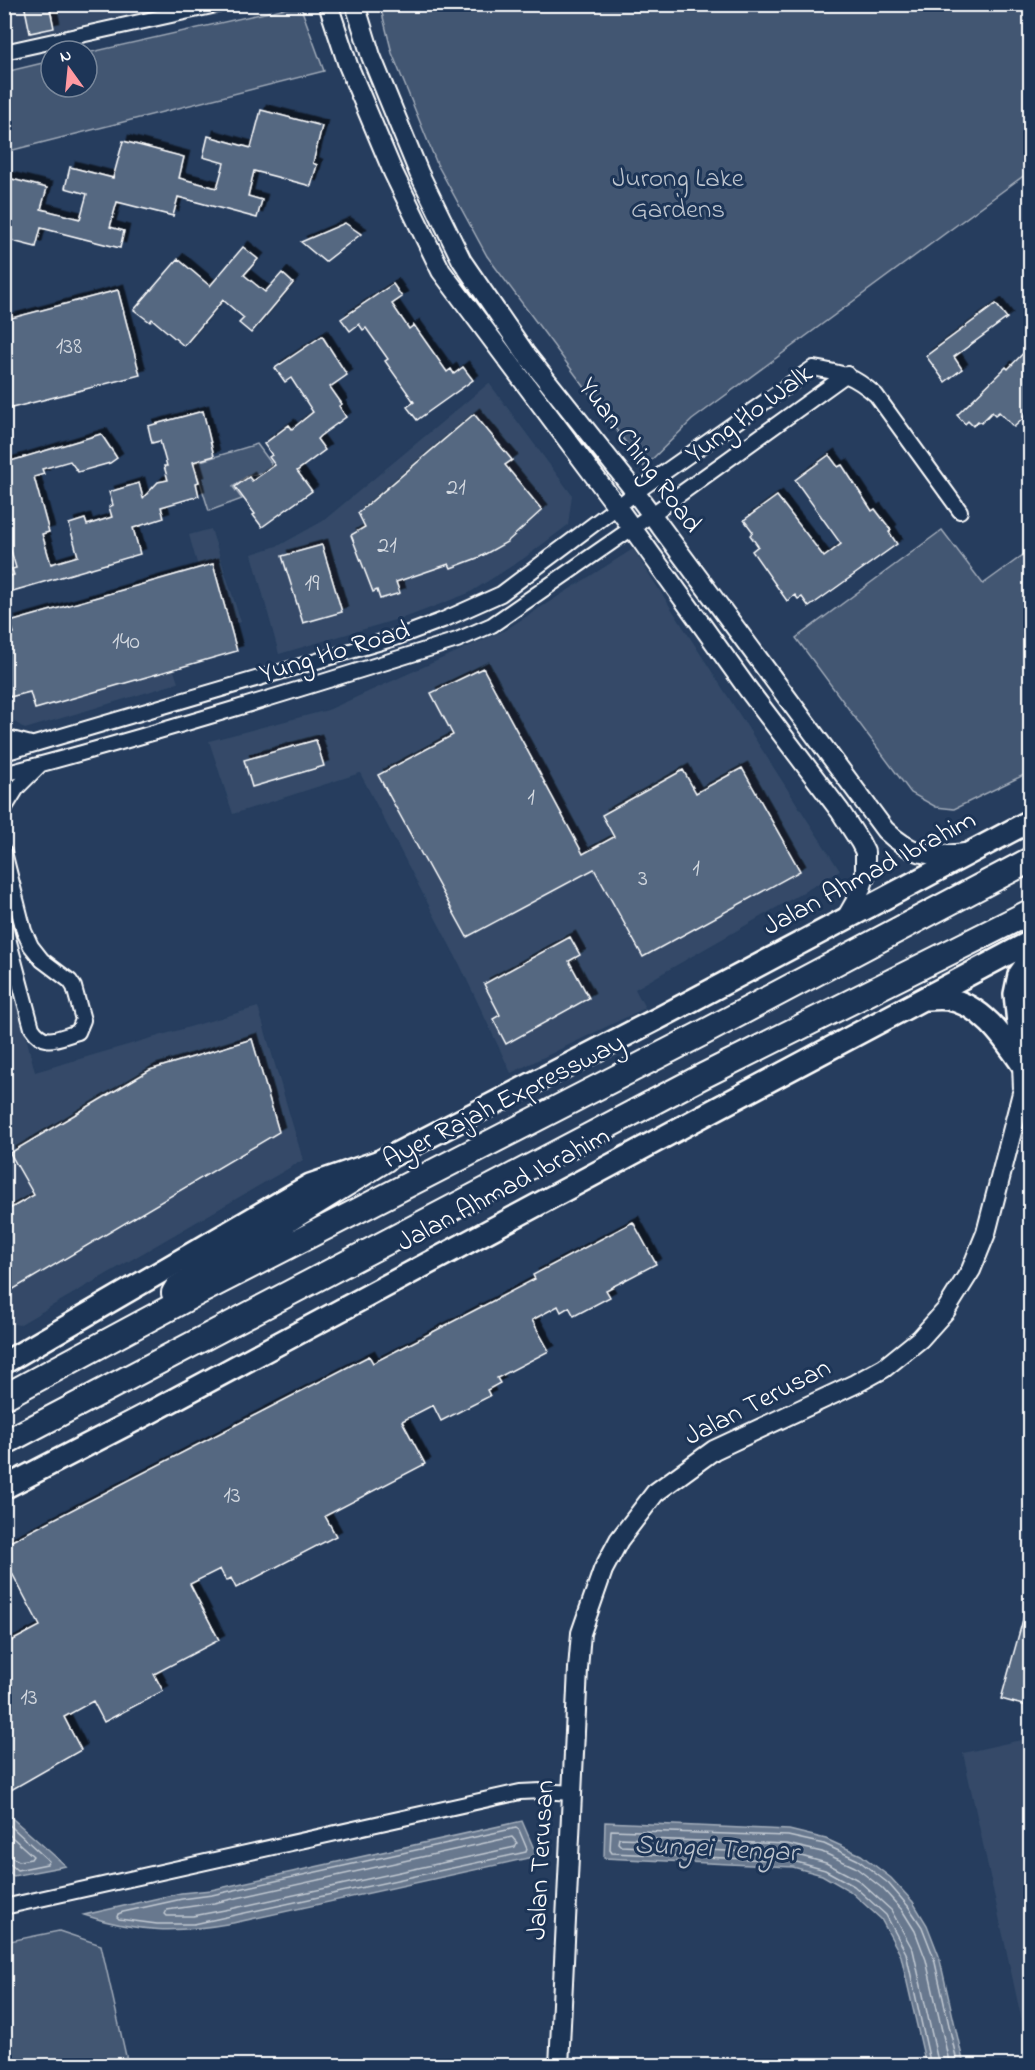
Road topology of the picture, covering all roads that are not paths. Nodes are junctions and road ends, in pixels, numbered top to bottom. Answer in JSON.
{"nodes":[{"id":1,"x":221,"y":4,"type":"edge"},
{"id":2,"x":328,"y":4,"type":"edge"},
{"id":3,"x":355,"y":4,"type":"edge"},
{"id":4,"x":4,"y":52,"type":"edge"},
{"id":5,"x":847,"y":374,"type":"junction"},
{"id":6,"x":636,"y":493,"type":"junction"},
{"id":7,"x":617,"y":507,"type":"junction"},
{"id":8,"x":960,"y":511,"type":"dead end"},
{"id":9,"x":651,"y":515,"type":"junction"},
{"id":10,"x":632,"y":528,"type":"junction"},
{"id":11,"x":4,"y":737,"type":"edge"},
{"id":12,"x":34,"y":744,"type":"junction"},
{"id":13,"x":4,"y":753,"type":"edge"},
{"id":14,"x":41,"y":764,"type":"junction"},
{"id":15,"x":4,"y":774,"type":"edge"},
{"id":16,"x":4,"y":809,"type":"edge"},
{"id":17,"x":1030,"y":821,"type":"edge"},
{"id":18,"x":4,"y":852,"type":"edge"},
{"id":19,"x":973,"y":852,"type":"junction"},
{"id":20,"x":1030,"y":860,"type":"edge"},
{"id":21,"x":1030,"y":912,"type":"edge"},
{"id":22,"x":846,"y":918,"type":"junction"},
{"id":23,"x":4,"y":923,"type":"edge"},
{"id":24,"x":1030,"y":942,"type":"edge"},
{"id":25,"x":1030,"y":959,"type":"edge"},
{"id":26,"x":924,"y":999,"type":"junction"},
{"id":27,"x":1022,"y":1064,"type":"junction"},
{"id":28,"x":386,"y":1160,"type":"junction"},
{"id":29,"x":165,"y":1311,"type":"junction"},
{"id":30,"x":4,"y":1363,"type":"edge"},
{"id":31,"x":4,"y":1397,"type":"edge"},
{"id":32,"x":4,"y":1443,"type":"edge"},
{"id":33,"x":4,"y":1488,"type":"edge"},
{"id":34,"x":572,"y":1793,"type":"junction"},
{"id":35,"x":7,"y":1906,"type":"edge"},
{"id":36,"x":560,"y":2066,"type":"edge"}],
"edges":[{"from":1,"to":4,"type":"street"},
{"from":2,"to":7,"type":"street","name":"Yuan Ching Road"},
{"from":3,"to":6,"type":"street","name":"Yuan Ching Road"},
{"from":5,"to":6,"type":"street","name":"Yung Ho Walk"},
{"from":5,"to":8,"type":"street","name":"Yung Ho Walk"},
{"from":5,"to":9,"type":"street","name":"Yung Ho Walk"},
{"from":6,"to":7,"type":"street","name":"Yung Ho Road"},
{"from":6,"to":9,"type":"street","name":"Yuan Ching Road"},
{"from":7,"to":10,"type":"street","name":"Yuan Ching Road"},
{"from":7,"to":12,"type":"street","name":"Yung Ho Road"},
{"from":9,"to":10,"type":"street","name":"Yung Ho Road"},
{"from":9,"to":19,"type":"street","name":"Yuan Ching Road"},
{"from":10,"to":14,"type":"street","name":"Yung Ho Road"},
{"from":10,"to":22,"type":"street","name":"Yuan Ching Road"},
{"from":11,"to":12,"type":"street"},
{"from":12,"to":13,"type":"street","name":"Yung Ho Road"},
{"from":14,"to":15,"type":"street","name":"Yung Ho Road"},
{"from":14,"to":16,"type":"street"},
{"from":17,"to":19,"type":"main road","name":"Jalan Ahmad Ibrahim"},
{"from":18,"to":23,"type":"street"},
{"from":19,"to":22,"type":"main road","name":"Jalan Ahmad Ibrahim"},
{"from":20,"to":29,"type":"highway","name":"Ayer Rajah Expressway"},
{"from":21,"to":32,"type":"highway"},
{"from":22,"to":28,"type":"main road","name":"Jalan Ahmad Ibrahim"},
{"from":24,"to":26,"type":"main road","name":"Jalan Ahmad Ibrahim"},
{"from":25,"to":27,"type":"main road"},
{"from":26,"to":27,"type":"main road"},
{"from":26,"to":33,"type":"main road","name":"Jalan Ahmad Ibrahim"},
{"from":27,"to":34,"type":"street","name":"Jalan Terusan"},
{"from":28,"to":29,"type":"highway"},
{"from":28,"to":30,"type":"main road","name":"Jalan Ahmad Ibrahim"},
{"from":29,"to":31,"type":"highway","name":"Ayer Rajah Expressway"},
{"from":34,"to":35,"type":"street"},
{"from":34,"to":36,"type":"street","name":"Jalan Terusan"}]}
